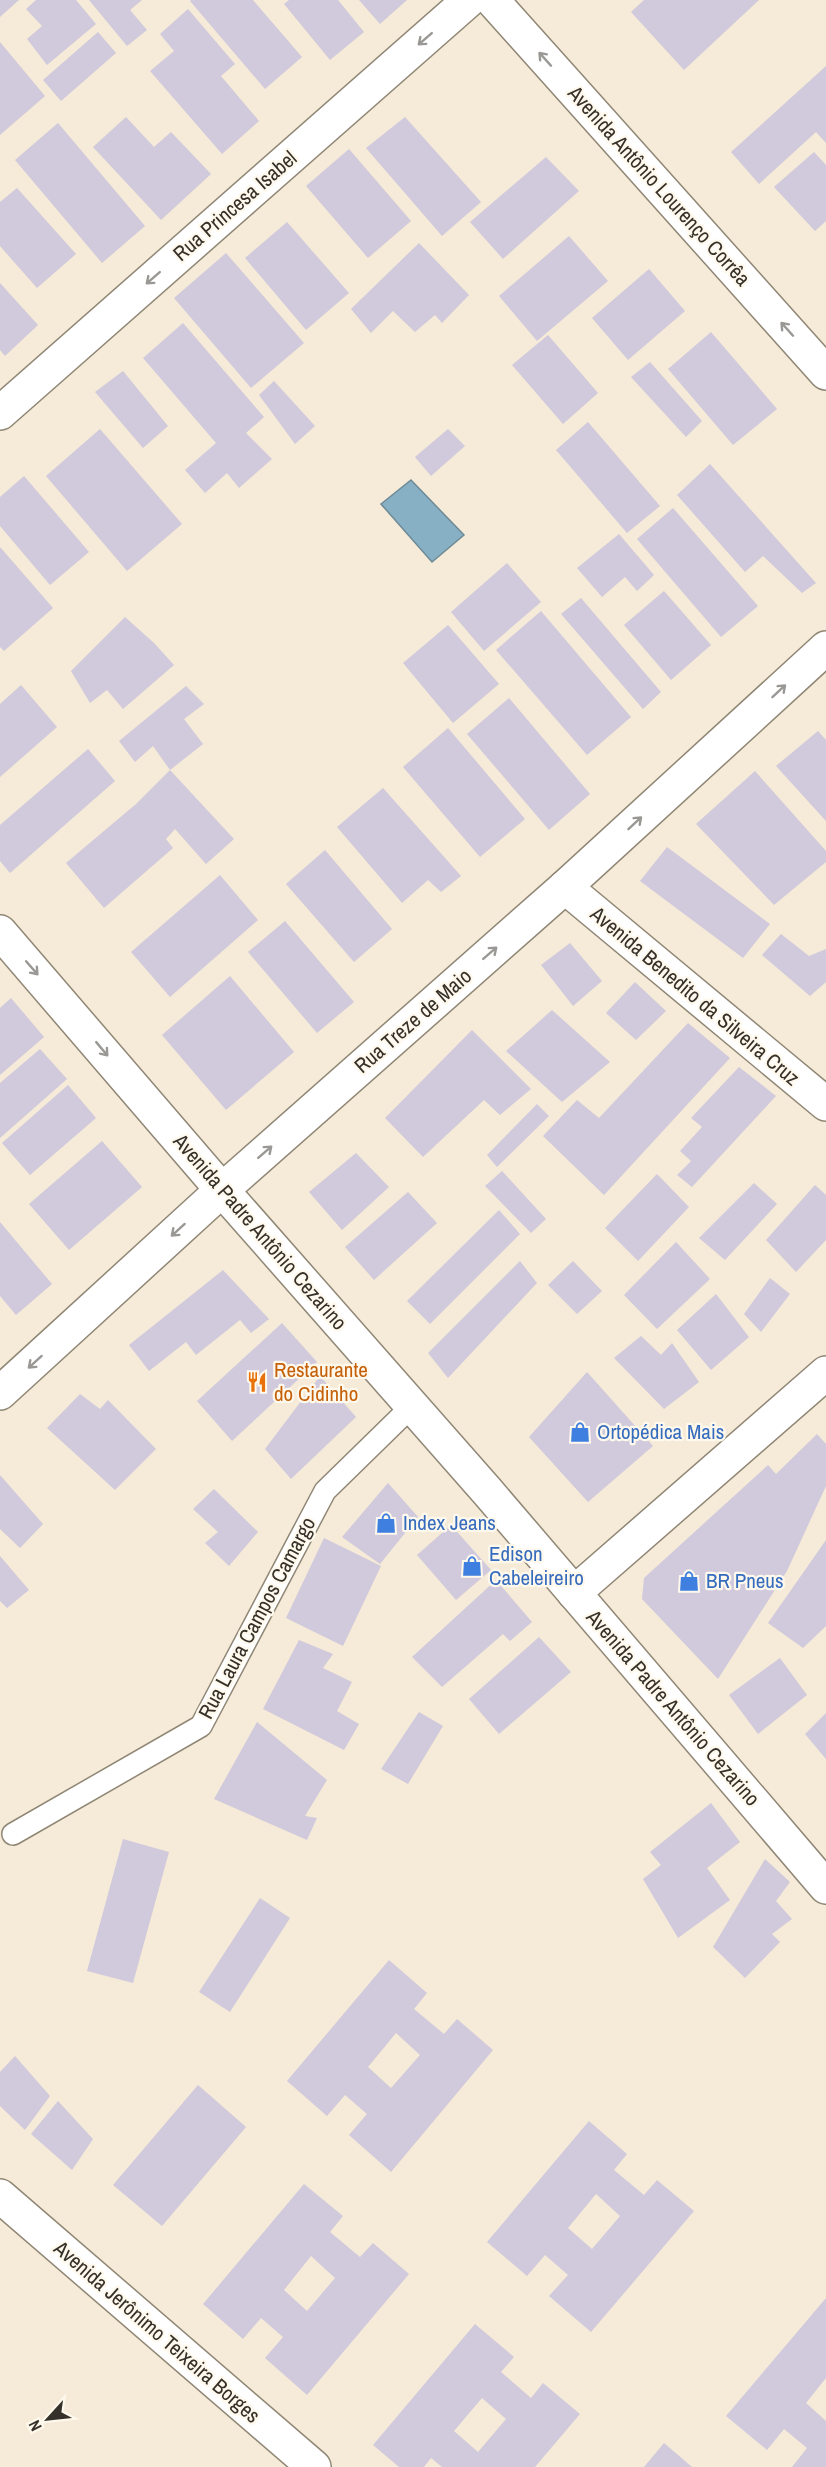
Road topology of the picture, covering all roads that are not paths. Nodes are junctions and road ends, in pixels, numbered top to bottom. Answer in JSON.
{"nodes":[{"id":1,"x":469,"y":0,"type":"edge"},
{"id":2,"x":492,"y":0,"type":"edge"},
{"id":3,"x":826,"y":373,"type":"edge"},
{"id":4,"x":0,"y":413,"type":"edge"},
{"id":5,"x":826,"y":648,"type":"edge"},
{"id":6,"x":565,"y":887,"type":"junction"},
{"id":7,"x":0,"y":932,"type":"edge"},
{"id":8,"x":826,"y":1104,"type":"edge"},
{"id":9,"x":222,"y":1190,"type":"junction"},
{"id":10,"x":826,"y":1373,"type":"edge"},
{"id":11,"x":0,"y":1393,"type":"edge"},
{"id":12,"x":412,"y":1406,"type":"junction"},
{"id":13,"x":574,"y":1593,"type":"junction"},
{"id":14,"x":12,"y":1834,"type":"dead end"},
{"id":15,"x":826,"y":1887,"type":"edge"},
{"id":16,"x":0,"y":2196,"type":"edge"},
{"id":17,"x":314,"y":2467,"type":"edge"}],
"edges":[{"from":1,"to":4,"type":"street","name":"Rua Princesa Isabel","one_way":true},
{"from":3,"to":2,"type":"street","name":"Avenida Antônio Lourenço Corrêa","one_way":true},
{"from":6,"to":5,"type":"street","name":"Rua Treze de Maio","one_way":true},
{"from":6,"to":8,"type":"street","name":"Avenida Benedito da Silveira Cruz"},
{"from":9,"to":6,"type":"street","name":"Rua Treze de Maio","one_way":true},
{"from":7,"to":9,"type":"street","name":"Avenida Padre Antônio Cezarino","one_way":true},
{"from":9,"to":11,"type":"street","name":"Rua Treze de Maio","one_way":true},
{"from":9,"to":12,"type":"street","name":"Avenida Padre Antônio Cezarino"},
{"from":10,"to":13,"type":"street"},
{"from":12,"to":13,"type":"street","name":"Avenida Padre Antônio Cezarino"},
{"from":12,"to":14,"type":"lane","name":"Rua Laura Campos Camargo"},
{"from":13,"to":15,"type":"street","name":"Avenida Padre Antônio Cezarino"},
{"from":16,"to":17,"type":"street","name":"Avenida Jerônimo Teixeira Borges"}]}
